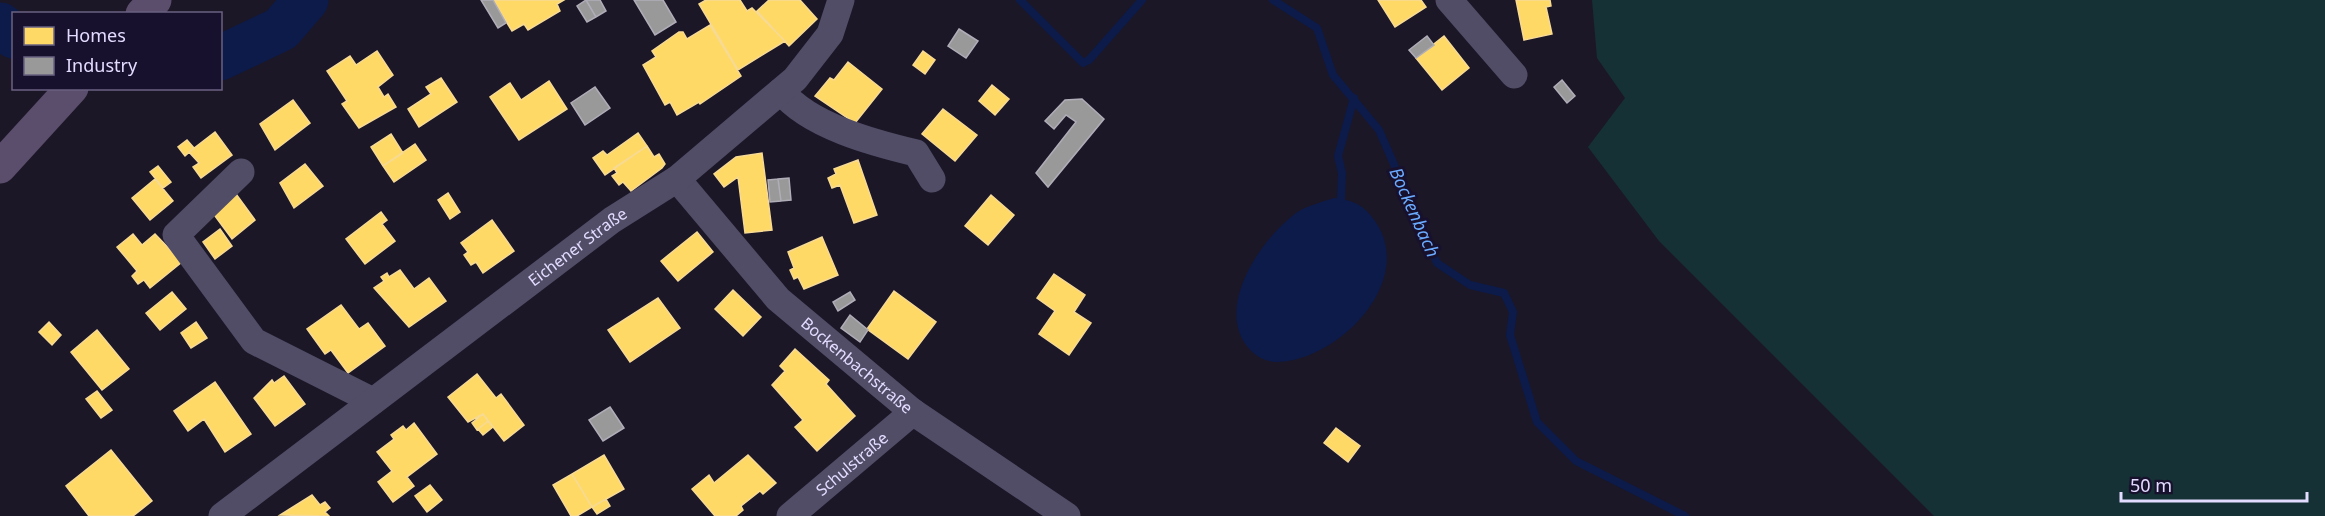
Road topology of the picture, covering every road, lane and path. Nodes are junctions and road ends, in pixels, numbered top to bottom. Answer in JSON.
{"nodes":[{"id":1,"x":155,"y":0,"type":"edge"},
{"id":2,"x":841,"y":0,"type":"edge"},
{"id":3,"x":1449,"y":0,"type":"edge"},
{"id":4,"x":144,"y":12,"type":"edge"},
{"id":5,"x":1514,"y":75,"type":"dead end"},
{"id":6,"x":70,"y":90,"type":"edge"},
{"id":7,"x":781,"y":91,"type":"junction"},
{"id":8,"x":0,"y":167,"type":"edge"},
{"id":9,"x":241,"y":172,"type":"dead end"},
{"id":10,"x":677,"y":179,"type":"junction"},
{"id":11,"x":932,"y":179,"type":"dead end"},
{"id":12,"x":373,"y":401,"type":"junction"},
{"id":13,"x":913,"y":412,"type":"junction"},
{"id":14,"x":222,"y":516,"type":"edge"},
{"id":15,"x":790,"y":516,"type":"edge"},
{"id":16,"x":1067,"y":516,"type":"edge"}],
"edges":[{"from":1,"to":4,"type":"main road"},
{"from":2,"to":7,"type":"street","name":"Eichener Straße"},
{"from":3,"to":5,"type":"street"},
{"from":6,"to":8,"type":"main road"},
{"from":7,"to":10,"type":"street","name":"Eichener Straße"},
{"from":7,"to":11,"type":"street"},
{"from":9,"to":12,"type":"street"},
{"from":10,"to":12,"type":"street","name":"Eichener Straße"},
{"from":10,"to":13,"type":"street","name":"Bockenbachstraße"},
{"from":12,"to":14,"type":"street","name":"Eichener Straße"},
{"from":13,"to":15,"type":"street","name":"Schulstraße"},
{"from":13,"to":16,"type":"street","name":"Bockenbachstraße"}]}
